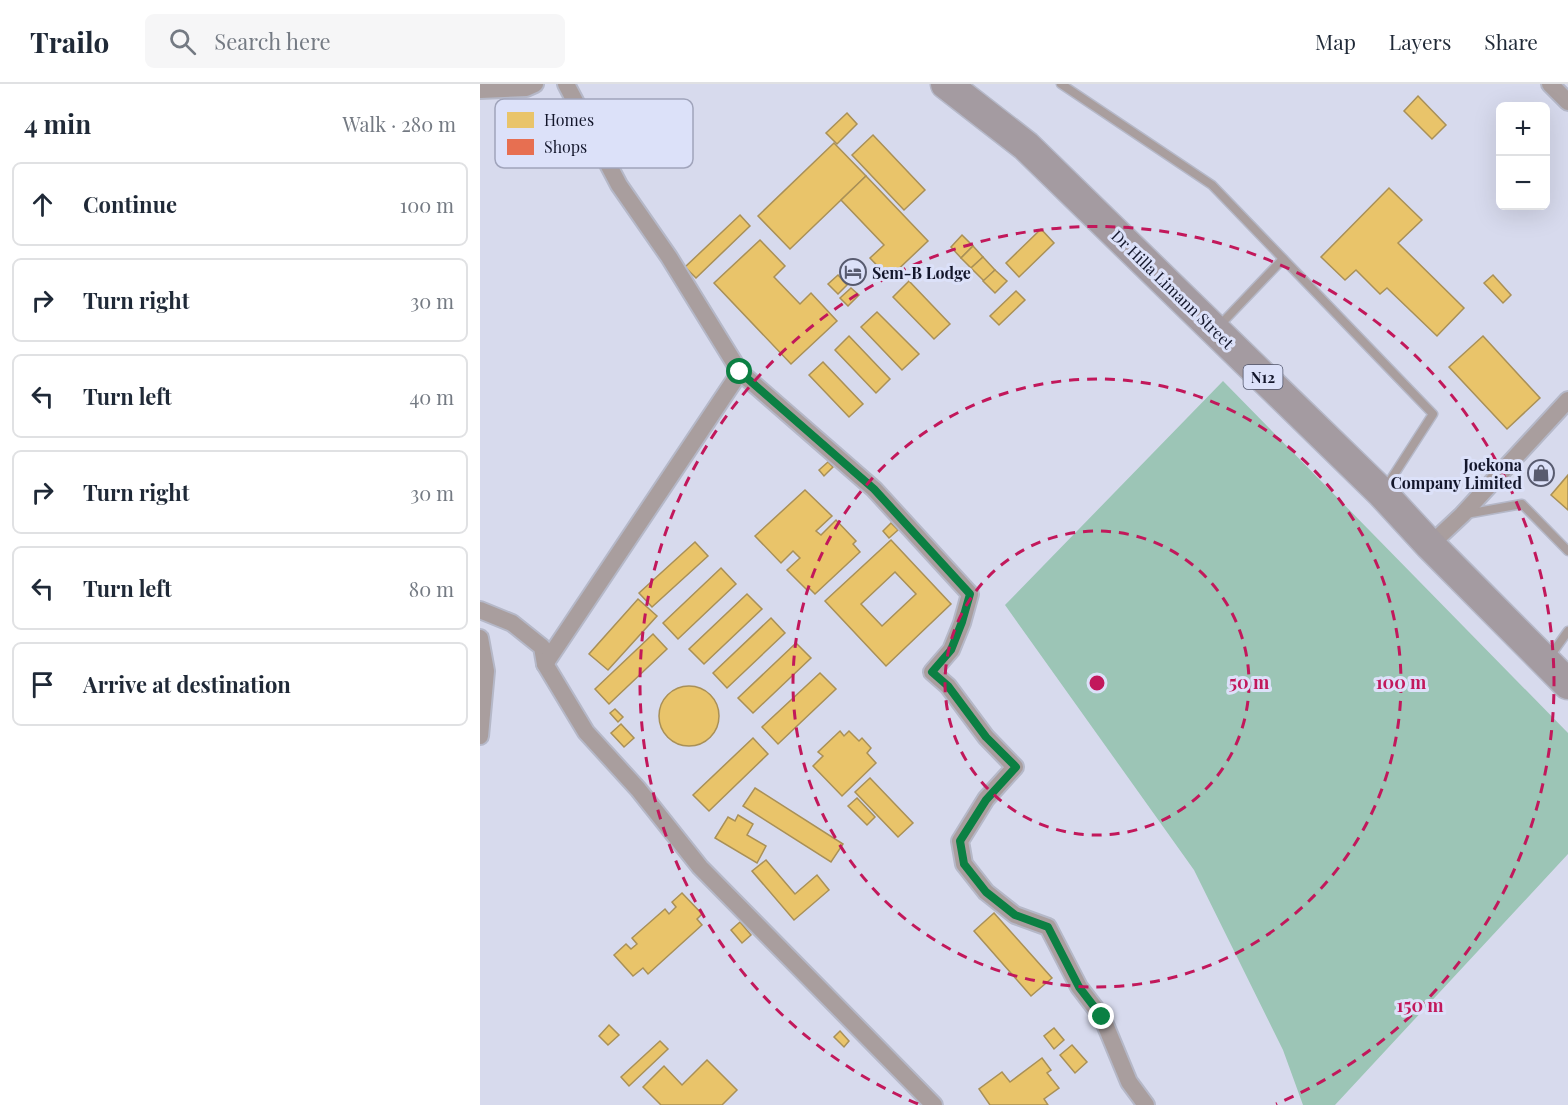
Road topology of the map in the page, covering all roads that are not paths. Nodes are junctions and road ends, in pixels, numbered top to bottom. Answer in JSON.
{"nodes":[{"id":1,"x":535,"y":84,"type":"edge"},
{"id":2,"x":566,"y":84,"type":"edge"},
{"id":3,"x":946,"y":84,"type":"edge"},
{"id":4,"x":1061,"y":84,"type":"edge"},
{"id":5,"x":1550,"y":84,"type":"edge"},
{"id":6,"x":480,"y":90,"type":"edge"},
{"id":7,"x":574,"y":99,"type":"edge"},
{"id":8,"x":1568,"y":102,"type":"edge"},
{"id":9,"x":610,"y":168,"type":"edge"},
{"id":10,"x":1283,"y":259,"type":"junction"},
{"id":11,"x":1215,"y":330,"type":"junction"},
{"id":12,"x":740,"y":372,"type":"junction"},
{"id":13,"x":1568,"y":400,"type":"edge"},
{"id":14,"x":1382,"y":493,"type":"junction"},
{"id":15,"x":1462,"y":515,"type":"junction"},
{"id":16,"x":1430,"y":545,"type":"junction"},
{"id":17,"x":1568,"y":551,"type":"edge"},
{"id":18,"x":480,"y":610,"type":"edge"},
{"id":19,"x":1568,"y":631,"type":"edge"},
{"id":20,"x":480,"y":638,"type":"edge"},
{"id":21,"x":1546,"y":662,"type":"junction"},
{"id":22,"x":545,"y":664,"type":"junction"},
{"id":23,"x":1568,"y":684,"type":"edge"},
{"id":24,"x":480,"y":736,"type":"edge"},
{"id":25,"x":934,"y":1105,"type":"edge"},
{"id":26,"x":1146,"y":1105,"type":"edge"}],
"edges":[{"from":1,"to":6,"type":"street"},
{"from":2,"to":7,"type":"street"},
{"from":3,"to":11,"type":"highway","name":"Dr Hilla Limann Street","number":"N12"},
{"from":4,"to":10,"type":"lane"},
{"from":5,"to":8,"type":"street"},
{"from":9,"to":12,"type":"street"},
{"from":10,"to":11,"type":"lane"},
{"from":10,"to":14,"type":"lane"},
{"from":11,"to":14,"type":"highway","name":"Dr Hilla Limann Street","number":"N12"},
{"from":12,"to":22,"type":"street"},
{"from":12,"to":26,"type":"street"},
{"from":13,"to":15,"type":"street"},
{"from":14,"to":16,"type":"highway","name":"Dr Hilla Limann Street","number":"N12"},
{"from":15,"to":16,"type":"street"},
{"from":15,"to":17,"type":"lane"},
{"from":16,"to":21,"type":"highway","name":"Dr Hilla Limann Street","number":"N12"},
{"from":18,"to":22,"type":"street"},
{"from":19,"to":21,"type":"lane"},
{"from":20,"to":24,"type":"street"},
{"from":21,"to":23,"type":"highway","name":"Dr Hilla Limann Street","number":"N12"},
{"from":22,"to":25,"type":"street"}]}
